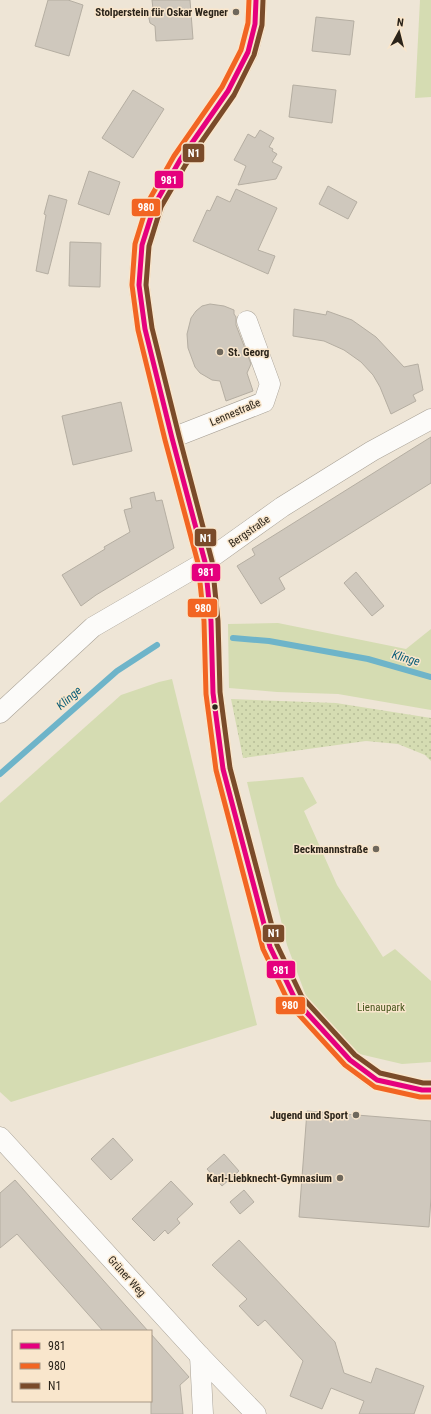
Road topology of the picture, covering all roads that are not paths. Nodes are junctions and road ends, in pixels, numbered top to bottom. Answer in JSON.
{"nodes":[{"id":1,"x":256,"y":0,"type":"edge"},
{"id":2,"x":247,"y":321,"type":"dead end"},
{"id":3,"x":431,"y":419,"type":"edge"},
{"id":4,"x":172,"y":438,"type":"junction"},
{"id":5,"x":205,"y":562,"type":"junction"},
{"id":6,"x":0,"y":713,"type":"edge"},
{"id":7,"x":431,"y":1090,"type":"edge"},
{"id":8,"x":3,"y":1146,"type":"edge"},
{"id":9,"x":200,"y":1356,"type":"junction"},
{"id":10,"x":203,"y":1414,"type":"edge"},
{"id":11,"x":256,"y":1414,"type":"edge"}],
"edges":[{"from":1,"to":4,"type":"street"},
{"from":2,"to":4,"type":"street","name":"Lennestraße"},
{"from":3,"to":5,"type":"street","name":"Bergstraße"},
{"from":4,"to":5,"type":"street"},
{"from":5,"to":6,"type":"street","name":"Bergstraße"},
{"from":5,"to":7,"type":"street"},
{"from":8,"to":9,"type":"street","name":"Grüner Weg"},
{"from":9,"to":10,"type":"street"},
{"from":9,"to":11,"type":"street","name":"Grüner Weg"}]}
